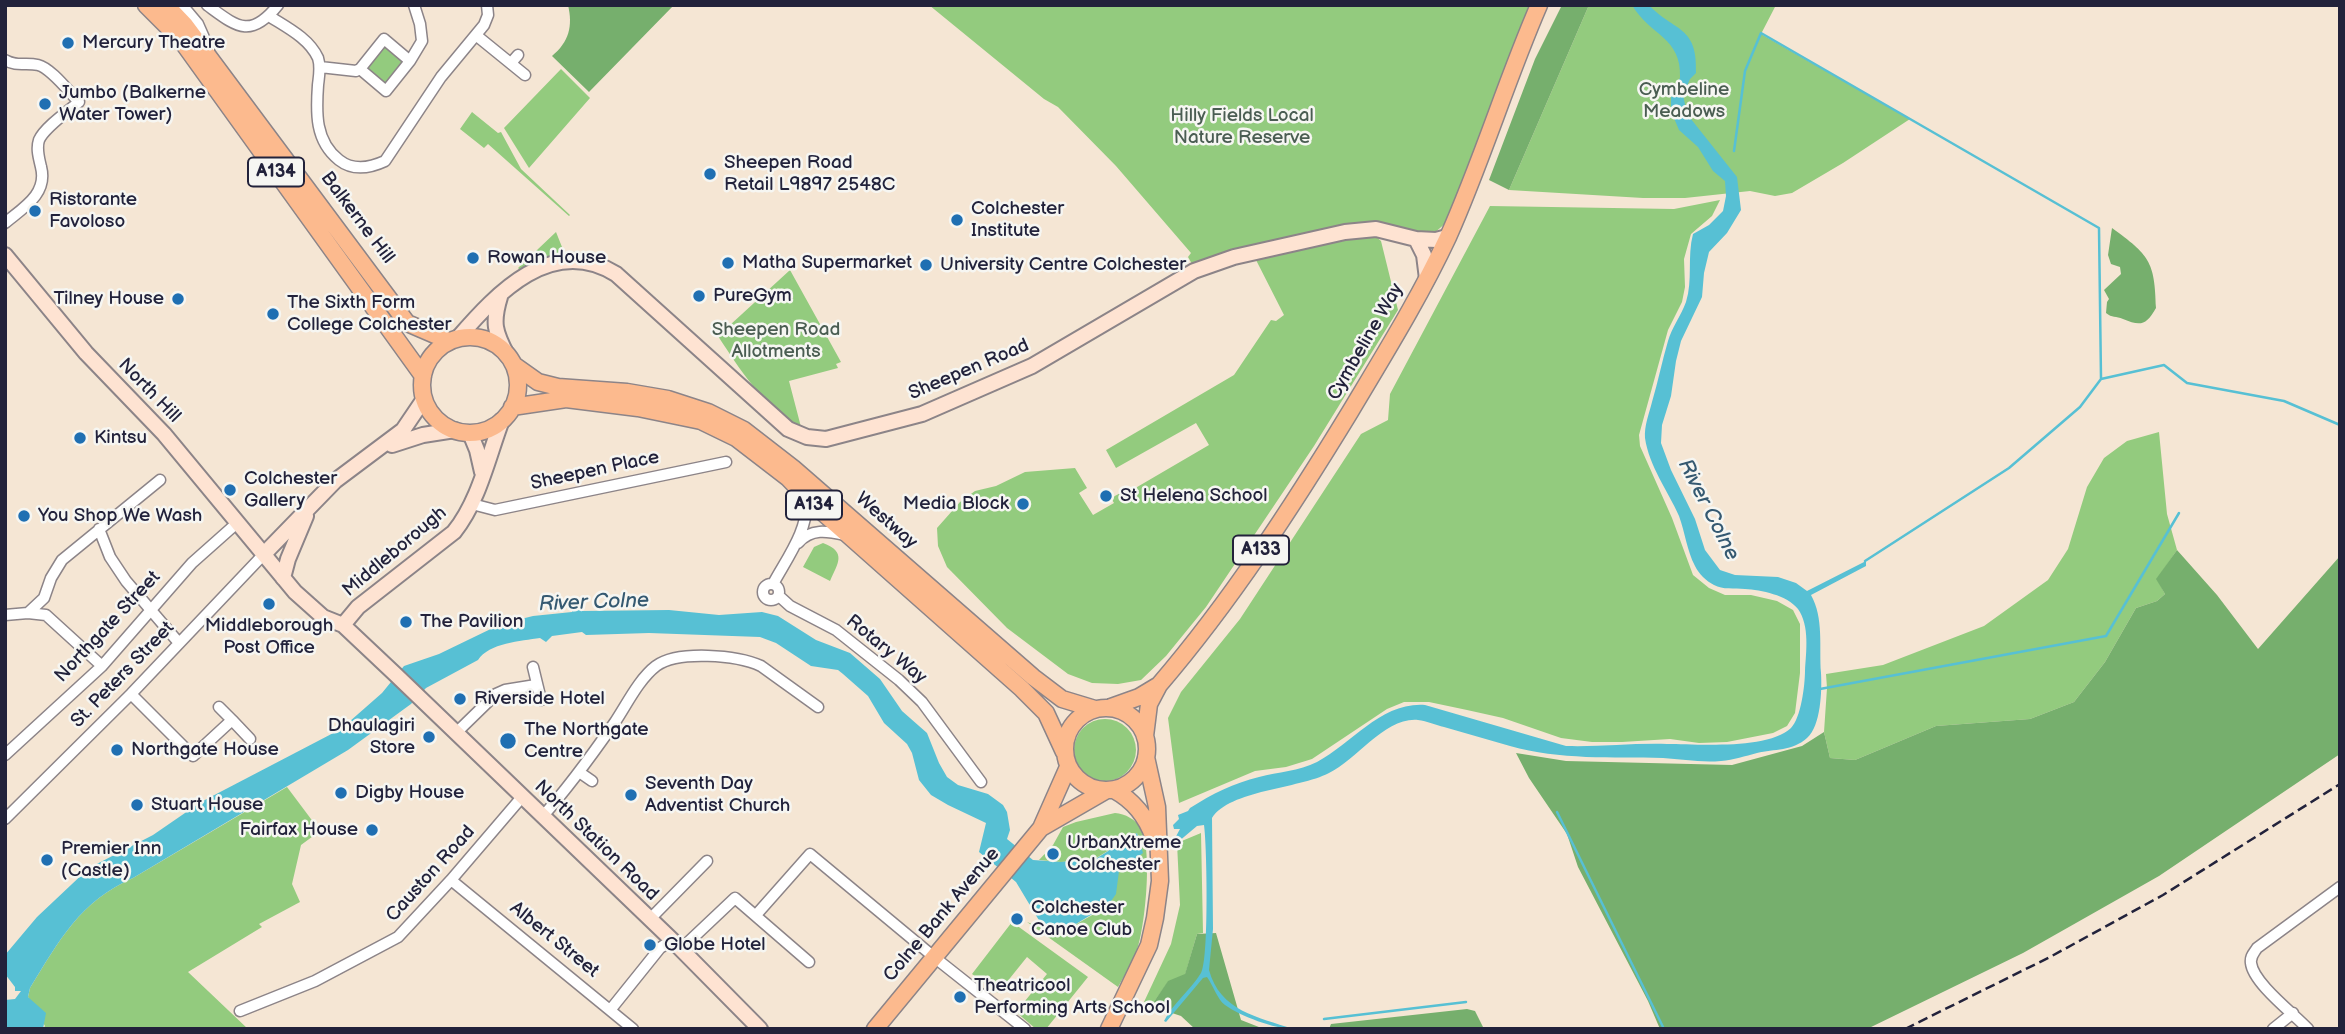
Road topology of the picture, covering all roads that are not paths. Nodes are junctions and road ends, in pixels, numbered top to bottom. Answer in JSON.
{"nodes":[{"id":1,"x":146,"y":5,"type":"edge"},
{"id":2,"x":166,"y":5,"type":"edge"},
{"id":3,"x":182,"y":5,"type":"edge"},
{"id":4,"x":207,"y":5,"type":"edge"},
{"id":5,"x":278,"y":5,"type":"edge"},
{"id":6,"x":414,"y":5,"type":"edge"},
{"id":7,"x":487,"y":5,"type":"edge"},
{"id":8,"x":1539,"y":5,"type":"edge"},
{"id":9,"x":269,"y":16,"type":"junction"},
{"id":10,"x":477,"y":36,"type":"junction"},
{"id":11,"x":5,"y":60,"type":"edge"},
{"id":12,"x":410,"y":61,"type":"junction"},
{"id":13,"x":320,"y":67,"type":"junction"},
{"id":14,"x":218,"y":69,"type":"junction"},
{"id":15,"x":360,"y":69,"type":"junction"},
{"id":16,"x":525,"y":75,"type":"dead end"},
{"id":17,"x":5,"y":223,"type":"edge"},
{"id":18,"x":1447,"y":237,"type":"junction"},
{"id":19,"x":1416,"y":239,"type":"junction"},
{"id":20,"x":5,"y":255,"type":"edge"},
{"id":21,"x":1427,"y":279,"type":"junction"},
{"id":22,"x":500,"y":296,"type":"junction"},
{"id":23,"x":454,"y":340,"type":"junction"},
{"id":24,"x":510,"y":360,"type":"junction"},
{"id":25,"x":423,"y":376,"type":"junction"},
{"id":26,"x":424,"y":399,"type":"junction"},
{"id":27,"x":512,"y":407,"type":"junction"},
{"id":28,"x":502,"y":420,"type":"junction"},
{"id":29,"x":463,"y":432,"type":"junction"},
{"id":30,"x":372,"y":453,"type":"junction"},
{"id":31,"x":726,"y":462,"type":"dead end"},
{"id":32,"x":482,"y":473,"type":"junction"},
{"id":33,"x":160,"y":480,"type":"dead end"},
{"id":34,"x":806,"y":497,"type":"junction"},
{"id":35,"x":472,"y":504,"type":"junction"},
{"id":36,"x":311,"y":505,"type":"junction"},
{"id":37,"x":237,"y":523,"type":"junction"},
{"id":38,"x":99,"y":529,"type":"junction"},
{"id":39,"x":281,"y":536,"type":"junction"},
{"id":40,"x":849,"y":536,"type":"junction"},
{"id":41,"x":251,"y":538,"type":"junction"},
{"id":42,"x":790,"y":551,"type":"junction"},
{"id":43,"x":264,"y":554,"type":"junction"},
{"id":44,"x":283,"y":578,"type":"junction"},
{"id":45,"x":774,"y":582,"type":"junction"},
{"id":46,"x":779,"y":596,"type":"junction"},
{"id":47,"x":44,"y":598,"type":"junction"},
{"id":48,"x":149,"y":609,"type":"junction"},
{"id":49,"x":28,"y":613,"type":"junction"},
{"id":50,"x":5,"y":615,"type":"edge"},
{"id":51,"x":46,"y":615,"type":"junction"},
{"id":52,"x":343,"y":625,"type":"junction"},
{"id":53,"x":178,"y":643,"type":"junction"},
{"id":54,"x":102,"y":666,"type":"junction"},
{"id":55,"x":533,"y":667,"type":"dead end"},
{"id":56,"x":536,"y":685,"type":"junction"},
{"id":57,"x":1159,"y":685,"type":"junction"},
{"id":58,"x":131,"y":694,"type":"junction"},
{"id":59,"x":541,"y":701,"type":"dead end"},
{"id":60,"x":219,"y":707,"type":"dead end"},
{"id":61,"x":818,"y":707,"type":"dead end"},
{"id":62,"x":1103,"y":708,"type":"junction"},
{"id":63,"x":232,"y":720,"type":"junction"},
{"id":64,"x":456,"y":733,"type":"junction"},
{"id":65,"x":1056,"y":733,"type":"junction"},
{"id":66,"x":1144,"y":736,"type":"junction"},
{"id":67,"x":250,"y":739,"type":"dead end"},
{"id":68,"x":5,"y":755,"type":"edge"},
{"id":69,"x":1146,"y":757,"type":"junction"},
{"id":70,"x":1066,"y":759,"type":"junction"},
{"id":71,"x":579,"y":772,"type":"junction"},
{"id":72,"x":592,"y":781,"type":"dead end"},
{"id":73,"x":981,"y":782,"type":"dead end"},
{"id":74,"x":1110,"y":790,"type":"junction"},
{"id":75,"x":522,"y":797,"type":"junction"},
{"id":76,"x":1054,"y":802,"type":"junction"},
{"id":77,"x":1135,"y":805,"type":"junction"},
{"id":78,"x":1069,"y":813,"type":"junction"},
{"id":79,"x":542,"y":817,"type":"junction"},
{"id":80,"x":5,"y":820,"type":"edge"},
{"id":81,"x":1041,"y":828,"type":"junction"},
{"id":82,"x":1157,"y":846,"type":"junction"},
{"id":83,"x":707,"y":861,"type":"dead end"},
{"id":84,"x":452,"y":880,"type":"junction"},
{"id":85,"x":2335,"y":890,"type":"edge"},
{"id":86,"x":2340,"y":902,"type":"edge"},
{"id":87,"x":755,"y":915,"type":"junction"},
{"id":88,"x":650,"y":919,"type":"junction"},
{"id":89,"x":676,"y":945,"type":"junction"},
{"id":90,"x":934,"y":957,"type":"junction"},
{"id":91,"x":809,"y":962,"type":"dead end"},
{"id":92,"x":611,"y":1009,"type":"junction"},
{"id":93,"x":240,"y":1011,"type":"dead end"},
{"id":94,"x":2293,"y":1013,"type":"junction"},
{"id":95,"x":633,"y":1029,"type":"edge"},
{"id":96,"x":760,"y":1029,"type":"edge"},
{"id":97,"x":875,"y":1029,"type":"edge"},
{"id":98,"x":1025,"y":1029,"type":"edge"},
{"id":99,"x":1110,"y":1029,"type":"edge"},
{"id":100,"x":2273,"y":1029,"type":"edge"},
{"id":101,"x":2308,"y":1029,"type":"edge"}],
"edges":[{"from":1,"to":25,"type":"main road","name":"Balkerne Hill","number":"A134"},
{"from":2,"to":14,"type":"main road","name":"Balkerne Hill","number":"A134"},
{"from":3,"to":14,"type":"street"},
{"from":4,"to":9,"type":"street"},
{"from":5,"to":9,"type":"street"},
{"from":6,"to":12,"type":"street"},
{"from":7,"to":10,"type":"street"},
{"from":8,"to":18,"type":"main road","name":"Cymbeline Way","number":"A133"},
{"from":9,"to":13,"type":"street"},
{"from":10,"to":13,"type":"street"},
{"from":10,"to":16,"type":"street"},
{"from":11,"to":17,"type":"street"},
{"from":12,"to":15,"type":"street"},
{"from":12,"to":15,"type":"street"},
{"from":13,"to":15,"type":"street"},
{"from":14,"to":23,"type":"main road","name":"Balkerne Hill","number":"A134"},
{"from":18,"to":19,"type":"street","name":"Sheepen Road"},
{"from":18,"to":21,"type":"main road","name":"Cymbeline Way","number":"A133"},
{"from":19,"to":21,"type":"street"},
{"from":19,"to":22,"type":"street","name":"Sheepen Road"},
{"from":20,"to":37,"type":"street","name":"North Hill"},
{"from":21,"to":57,"type":"main road","name":"Cymbeline Way","number":"A133"},
{"from":22,"to":23,"type":"street","name":"Sheepen Road"},
{"from":22,"to":24,"type":"street"},
{"from":23,"to":24,"type":"main road","number":"A134"},
{"from":23,"to":25,"type":"main road"},
{"from":24,"to":27,"type":"main road"},
{"from":24,"to":62,"type":"main road","name":"Westway","number":"A134"},
{"from":25,"to":26,"type":"main road"},
{"from":26,"to":29,"type":"main road"},
{"from":26,"to":30,"type":"street"},
{"from":27,"to":28,"type":"main road"},
{"from":27,"to":34,"type":"main road","name":"Westway","number":"A134"},
{"from":28,"to":29,"type":"main road"},
{"from":28,"to":32,"type":"street","name":"Middleborough"},
{"from":29,"to":30,"type":"street"},
{"from":29,"to":32,"type":"street"},
{"from":30,"to":36,"type":"street"},
{"from":31,"to":35,"type":"street","name":"Sheepen Place"},
{"from":32,"to":35,"type":"street","name":"Middleborough"},
{"from":33,"to":38,"type":"street"},
{"from":34,"to":40,"type":"main road","name":"Westway","number":"A134"},
{"from":34,"to":42,"type":"street"},
{"from":35,"to":52,"type":"street","name":"Middleborough"},
{"from":36,"to":39,"type":"street"},
{"from":36,"to":44,"type":"street"},
{"from":37,"to":41,"type":"street","name":"North Hill"},
{"from":37,"to":48,"type":"street","name":"Northgate Street"},
{"from":38,"to":47,"type":"street"},
{"from":38,"to":48,"type":"street"},
{"from":39,"to":41,"type":"street"},
{"from":39,"to":43,"type":"street"},
{"from":40,"to":42,"type":"street"},
{"from":40,"to":65,"type":"main road","name":"Westway","number":"A134"},
{"from":41,"to":43,"type":"street","name":"North Hill"},
{"from":42,"to":45,"type":"street"},
{"from":43,"to":44,"type":"street","name":"Middleborough"},
{"from":43,"to":53,"type":"street","name":"St. Peters Street"},
{"from":44,"to":52,"type":"street","name":"Middleborough"},
{"from":45,"to":46,"type":"street"},
{"from":45,"to":46,"type":"street"},
{"from":46,"to":73,"type":"street","name":"Rotary Way"},
{"from":47,"to":49,"type":"street"},
{"from":47,"to":51,"type":"street"},
{"from":48,"to":53,"type":"street"},
{"from":48,"to":54,"type":"street","name":"Northgate Street"},
{"from":49,"to":50,"type":"street"},
{"from":49,"to":51,"type":"street"},
{"from":51,"to":54,"type":"street"},
{"from":52,"to":64,"type":"street","name":"North Station Road"},
{"from":53,"to":58,"type":"street","name":"St. Peters Street"},
{"from":54,"to":68,"type":"street","name":"Northgate Street"},
{"from":55,"to":56,"type":"street"},
{"from":56,"to":59,"type":"street"},
{"from":56,"to":64,"type":"street"},
{"from":57,"to":62,"type":"main road","number":"A133"},
{"from":57,"to":66,"type":"main road","number":"A133"},
{"from":58,"to":63,"type":"street"},
{"from":58,"to":80,"type":"street","name":"St. Peters Street"},
{"from":60,"to":63,"type":"street"},
{"from":61,"to":71,"type":"street"},
{"from":62,"to":66,"type":"main road","number":"A134"},
{"from":62,"to":70,"type":"main road"},
{"from":63,"to":67,"type":"street"},
{"from":64,"to":75,"type":"street","name":"North Station Road"},
{"from":65,"to":70,"type":"main road","name":"Westway","number":"A134"},
{"from":65,"to":76,"type":"main road"},
{"from":66,"to":69,"type":"main road","number":"A134"},
{"from":69,"to":74,"type":"main road"},
{"from":69,"to":82,"type":"main road","number":"A134"},
{"from":70,"to":74,"type":"main road","number":"A134"},
{"from":70,"to":76,"type":"main road","name":"Colne Bank Avenue"},
{"from":71,"to":72,"type":"street"},
{"from":71,"to":79,"type":"street"},
{"from":74,"to":77,"type":"main road","number":"A134"},
{"from":74,"to":78,"type":"main road","name":"Colne Bank Avenue"},
{"from":75,"to":79,"type":"street","name":"North Station Road"},
{"from":75,"to":84,"type":"street","name":"Causton Road"},
{"from":76,"to":81,"type":"main road","name":"Colne Bank Avenue"},
{"from":77,"to":78,"type":"main road"},
{"from":77,"to":82,"type":"main road","number":"A134"},
{"from":78,"to":81,"type":"main road","name":"Colne Bank Avenue"},
{"from":79,"to":88,"type":"street","name":"North Station Road"},
{"from":81,"to":90,"type":"main road","name":"Colne Bank Avenue"},
{"from":82,"to":99,"type":"main road","number":"A134"},
{"from":83,"to":88,"type":"street"},
{"from":84,"to":92,"type":"street","name":"Albert Street"},
{"from":84,"to":93,"type":"street","name":"Causton Road"},
{"from":85,"to":86,"type":"street"},
{"from":85,"to":94,"type":"street"},
{"from":87,"to":89,"type":"street"},
{"from":87,"to":90,"type":"street"},
{"from":87,"to":91,"type":"street"},
{"from":88,"to":89,"type":"street","name":"North Station Road"},
{"from":89,"to":92,"type":"street"},
{"from":89,"to":96,"type":"street","name":"North Station Road"},
{"from":90,"to":97,"type":"main road","name":"Colne Bank Avenue"},
{"from":90,"to":98,"type":"street"},
{"from":92,"to":95,"type":"street","name":"Albert Street"},
{"from":94,"to":100,"type":"street"},
{"from":94,"to":101,"type":"street"}]}
